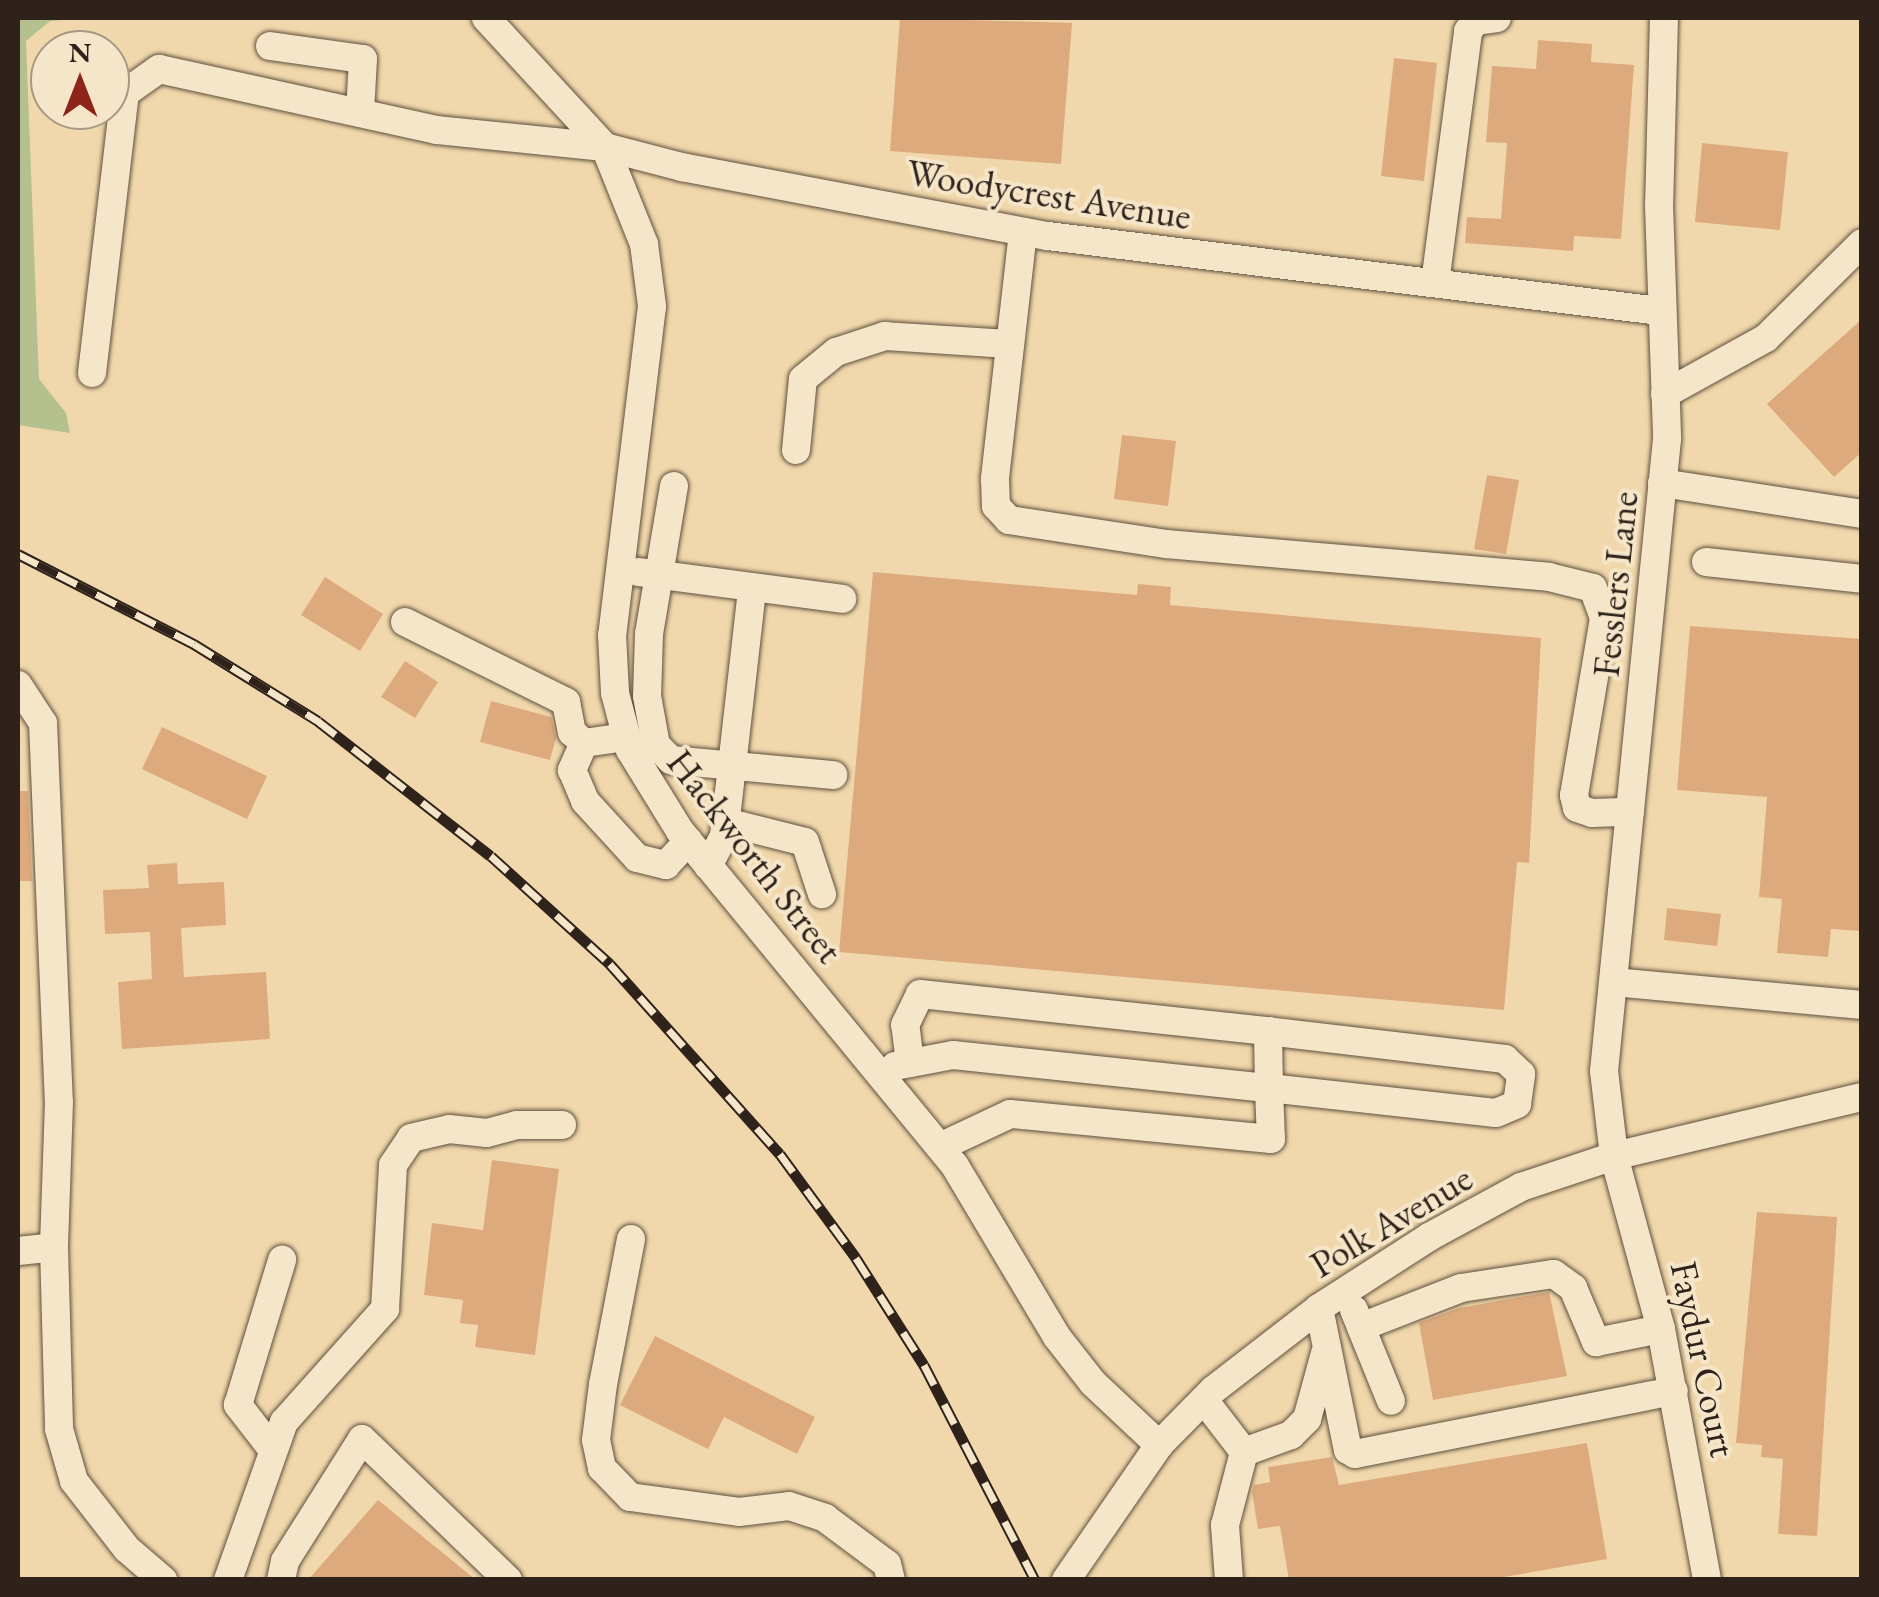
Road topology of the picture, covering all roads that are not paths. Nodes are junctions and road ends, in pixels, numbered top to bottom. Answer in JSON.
{"nodes":[{"id":1,"x":486,"y":18,"type":"edge"},
{"id":2,"x":1498,"y":18,"type":"edge"},
{"id":3,"x":1664,"y":18,"type":"edge"},
{"id":4,"x":270,"y":46,"type":"dead end"},
{"id":5,"x":360,"y":112,"type":"junction"},
{"id":6,"x":606,"y":147,"type":"junction"},
{"id":7,"x":1022,"y":232,"type":"junction"},
{"id":8,"x":1862,"y":242,"type":"edge"},
{"id":9,"x":1434,"y":283,"type":"junction"},
{"id":10,"x":1660,"y":311,"type":"junction"},
{"id":11,"x":1010,"y":344,"type":"junction"},
{"id":12,"x":92,"y":373,"type":"dead end"},
{"id":13,"x":1664,"y":394,"type":"junction"},
{"id":14,"x":796,"y":450,"type":"dead end"},
{"id":15,"x":1662,"y":483,"type":"junction"},
{"id":16,"x":674,"y":486,"type":"dead end"},
{"id":17,"x":1862,"y":514,"type":"edge"},
{"id":18,"x":1706,"y":562,"type":"dead end"},
{"id":19,"x":622,"y":568,"type":"junction"},
{"id":20,"x":656,"y":577,"type":"junction"},
{"id":21,"x":1862,"y":579,"type":"edge"},
{"id":22,"x":752,"y":588,"type":"junction"},
{"id":23,"x":842,"y":599,"type":"dead end"},
{"id":24,"x":405,"y":622,"type":"dead end"},
{"id":25,"x":18,"y":685,"type":"edge"},
{"id":26,"x":625,"y":737,"type":"junction"},
{"id":27,"x":584,"y":743,"type":"junction"},
{"id":28,"x":732,"y":766,"type":"junction"},
{"id":29,"x":833,"y":775,"type":"dead end"},
{"id":30,"x":1630,"y":812,"type":"junction"},
{"id":31,"x":726,"y":822,"type":"junction"},
{"id":32,"x":688,"y":841,"type":"junction"},
{"id":33,"x":708,"y":866,"type":"junction"},
{"id":34,"x":822,"y":894,"type":"dead end"},
{"id":35,"x":1614,"y":982,"type":"junction"},
{"id":36,"x":1862,"y":1005,"type":"edge"},
{"id":37,"x":1268,"y":1031,"type":"junction"},
{"id":38,"x":910,"y":1063,"type":"junction"},
{"id":39,"x":876,"y":1069,"type":"junction"},
{"id":40,"x":1269,"y":1088,"type":"junction"},
{"id":41,"x":1862,"y":1097,"type":"edge"},
{"id":42,"x":562,"y":1125,"type":"dead end"},
{"id":43,"x":940,"y":1147,"type":"junction"},
{"id":44,"x":1614,"y":1156,"type":"junction"},
{"id":45,"x":631,"y":1239,"type":"dead end"},
{"id":46,"x":54,"y":1247,"type":"junction"},
{"id":47,"x":18,"y":1251,"type":"edge"},
{"id":48,"x":282,"y":1260,"type":"dead end"},
{"id":49,"x":1346,"y":1291,"type":"junction"},
{"id":50,"x":1319,"y":1308,"type":"junction"},
{"id":51,"x":1361,"y":1326,"type":"junction"},
{"id":52,"x":1661,"y":1328,"type":"junction"},
{"id":53,"x":1327,"y":1346,"type":"junction"},
{"id":54,"x":1674,"y":1390,"type":"junction"},
{"id":55,"x":1204,"y":1400,"type":"junction"},
{"id":56,"x":1391,"y":1401,"type":"dead end"},
{"id":57,"x":1159,"y":1445,"type":"junction"},
{"id":58,"x":272,"y":1450,"type":"junction"},
{"id":59,"x":1244,"y":1452,"type":"junction"},
{"id":60,"x":164,"y":1580,"type":"edge"},
{"id":61,"x":228,"y":1580,"type":"edge"},
{"id":62,"x":281,"y":1580,"type":"edge"},
{"id":63,"x":508,"y":1580,"type":"edge"},
{"id":64,"x":891,"y":1580,"type":"edge"},
{"id":65,"x":1066,"y":1580,"type":"edge"},
{"id":66,"x":1229,"y":1580,"type":"edge"},
{"id":67,"x":1708,"y":1580,"type":"edge"}],
"edges":[{"from":1,"to":6,"type":"street"},
{"from":2,"to":9,"type":"street"},
{"from":3,"to":10,"type":"street","name":"Fesslers Lane"},
{"from":4,"to":5,"type":"street"},
{"from":5,"to":6,"type":"street","name":"Woodycrest Avenue"},
{"from":5,"to":12,"type":"street","name":"Woodycrest Avenue"},
{"from":6,"to":7,"type":"street","name":"Woodycrest Avenue"},
{"from":6,"to":19,"type":"street","name":"Hackworth Street"},
{"from":7,"to":9,"type":"street","name":"Woodycrest Avenue"},
{"from":7,"to":11,"type":"street"},
{"from":8,"to":13,"type":"street"},
{"from":9,"to":10,"type":"street","name":"Woodycrest Avenue"},
{"from":10,"to":13,"type":"street","name":"Fesslers Lane"},
{"from":11,"to":14,"type":"street"},
{"from":11,"to":30,"type":"street"},
{"from":13,"to":15,"type":"street","name":"Fesslers Lane"},
{"from":15,"to":17,"type":"street"},
{"from":15,"to":30,"type":"street","name":"Fesslers Lane"},
{"from":16,"to":20,"type":"street"},
{"from":18,"to":21,"type":"street"},
{"from":19,"to":20,"type":"street"},
{"from":19,"to":26,"type":"street","name":"Hackworth Street"},
{"from":20,"to":22,"type":"street"},
{"from":20,"to":28,"type":"street"},
{"from":22,"to":23,"type":"street"},
{"from":22,"to":28,"type":"street"},
{"from":24,"to":27,"type":"street"},
{"from":25,"to":46,"type":"street"},
{"from":26,"to":27,"type":"street"},
{"from":26,"to":32,"type":"street","name":"Hackworth Street"},
{"from":27,"to":32,"type":"street"},
{"from":28,"to":29,"type":"street"},
{"from":28,"to":31,"type":"street"},
{"from":30,"to":35,"type":"street","name":"Fesslers Lane"},
{"from":31,"to":33,"type":"street"},
{"from":31,"to":34,"type":"street"},
{"from":32,"to":33,"type":"street","name":"Hackworth Street"},
{"from":33,"to":39,"type":"street","name":"Hackworth Street"},
{"from":35,"to":36,"type":"street"},
{"from":35,"to":44,"type":"street","name":"Fesslers Lane"},
{"from":37,"to":38,"type":"street"},
{"from":37,"to":40,"type":"street"},
{"from":37,"to":40,"type":"street"},
{"from":38,"to":39,"type":"street"},
{"from":38,"to":40,"type":"street"},
{"from":39,"to":43,"type":"street","name":"Hackworth Street"},
{"from":40,"to":43,"type":"street"},
{"from":41,"to":44,"type":"street","name":"Polk Avenue"},
{"from":42,"to":58,"type":"street"},
{"from":43,"to":57,"type":"street","name":"Hackworth Street"},
{"from":44,"to":49,"type":"street","name":"Polk Avenue"},
{"from":44,"to":52,"type":"street","name":"Faydur Court"},
{"from":45,"to":64,"type":"street"},
{"from":46,"to":47,"type":"street"},
{"from":46,"to":60,"type":"street"},
{"from":48,"to":58,"type":"street"},
{"from":49,"to":50,"type":"street","name":"Polk Avenue"},
{"from":49,"to":51,"type":"street"},
{"from":50,"to":53,"type":"street"},
{"from":50,"to":55,"type":"street","name":"Polk Avenue"},
{"from":51,"to":52,"type":"street"},
{"from":51,"to":56,"type":"street"},
{"from":52,"to":54,"type":"street","name":"Faydur Court"},
{"from":53,"to":54,"type":"street"},
{"from":53,"to":59,"type":"street"},
{"from":54,"to":67,"type":"street","name":"Faydur Court"},
{"from":55,"to":57,"type":"street","name":"Polk Avenue"},
{"from":55,"to":59,"type":"street"},
{"from":57,"to":65,"type":"street","name":"Polk Avenue"},
{"from":58,"to":61,"type":"street"},
{"from":59,"to":66,"type":"street"},
{"from":62,"to":63,"type":"street"}]}
